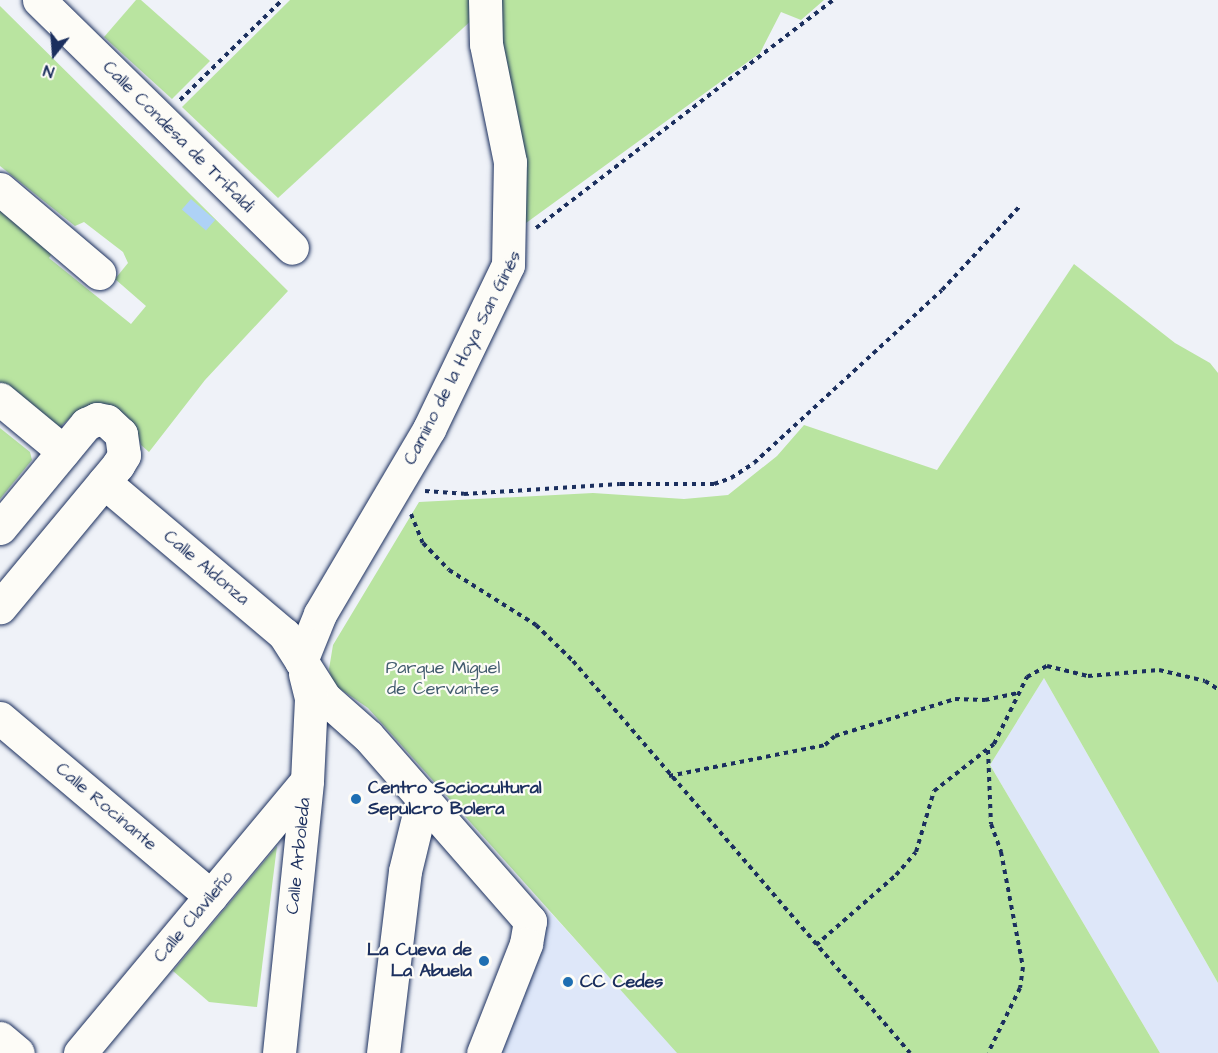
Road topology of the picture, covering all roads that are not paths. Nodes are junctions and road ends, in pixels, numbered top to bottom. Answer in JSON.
{"nodes":[{"id":1,"x":39,"y":0,"type":"edge"},
{"id":2,"x":485,"y":0,"type":"edge"},
{"id":3,"x":0,"y":189,"type":"edge"},
{"id":4,"x":292,"y":248,"type":"dead end"},
{"id":5,"x":99,"y":273,"type":"dead end"},
{"id":6,"x":0,"y":399,"type":"edge"},
{"id":7,"x":63,"y":451,"type":"junction"},
{"id":8,"x":104,"y":482,"type":"junction"},
{"id":9,"x":0,"y":528,"type":"edge"},
{"id":10,"x":0,"y":607,"type":"edge"},
{"id":11,"x":301,"y":661,"type":"junction"},
{"id":12,"x":0,"y":718,"type":"edge"},
{"id":13,"x":307,"y":781,"type":"junction"},
{"id":14,"x":423,"y":798,"type":"junction"},
{"id":15,"x":211,"y":896,"type":"junction"},
{"id":16,"x":0,"y":1038,"type":"edge"},
{"id":17,"x":18,"y":1053,"type":"edge"},
{"id":18,"x":80,"y":1053,"type":"edge"},
{"id":19,"x":279,"y":1053,"type":"edge"},
{"id":20,"x":383,"y":1053,"type":"edge"},
{"id":21,"x":483,"y":1053,"type":"edge"}],
"edges":[{"from":1,"to":4,"type":"street","name":"Calle Condesa de Trifaldi"},
{"from":2,"to":11,"type":"street","name":"Camino de la Hoya San Ginés"},
{"from":3,"to":5,"type":"street"},
{"from":6,"to":7,"type":"street"},
{"from":7,"to":8,"type":"street"},
{"from":7,"to":9,"type":"street"},
{"from":8,"to":10,"type":"street"},
{"from":8,"to":11,"type":"street","name":"Calle Aldonza"},
{"from":11,"to":13,"type":"street","name":"Calle Arboleda"},
{"from":11,"to":14,"type":"street"},
{"from":12,"to":15,"type":"street","name":"Calle Rocinante"},
{"from":13,"to":15,"type":"street","name":"Calle Clavileño"},
{"from":13,"to":19,"type":"street","name":"Calle Arboleda"},
{"from":14,"to":20,"type":"street"},
{"from":14,"to":21,"type":"street"},
{"from":15,"to":18,"type":"street","name":"Calle Clavileño"},
{"from":16,"to":17,"type":"street"}]}
